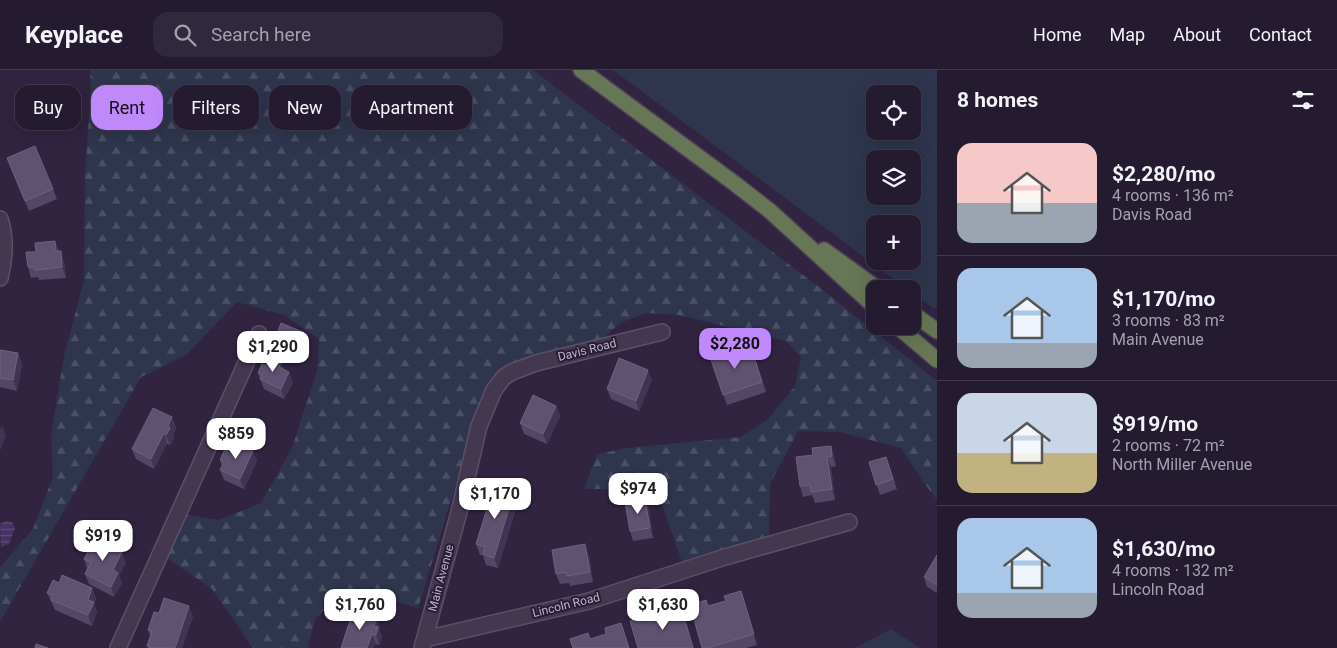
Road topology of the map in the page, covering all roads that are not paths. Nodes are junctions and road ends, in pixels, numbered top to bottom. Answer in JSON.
{"nodes":[{"id":1,"x":581,"y":70,"type":"edge"},
{"id":2,"x":770,"y":211,"type":"junction"},
{"id":3,"x":0,"y":219,"type":"edge"},
{"id":4,"x":0,"y":278,"type":"edge"},
{"id":5,"x":866,"y":280,"type":"edge"},
{"id":6,"x":866,"y":299,"type":"edge"},
{"id":7,"x":921,"y":319,"type":"edge"},
{"id":8,"x":937,"y":331,"type":"edge"},
{"id":9,"x":662,"y":332,"type":"dead end"},
{"id":10,"x":259,"y":334,"type":"dead end"},
{"id":11,"x":908,"y":335,"type":"edge"},
{"id":12,"x":937,"y":360,"type":"edge"},
{"id":13,"x":512,"y":372,"type":"joint"},
{"id":14,"x":849,"y":522,"type":"dead end"},
{"id":15,"x":424,"y":643,"type":"edge"},
{"id":16,"x":118,"y":648,"type":"edge"}],
"edges":[{"from":1,"to":2,"type":"highway"},
{"from":2,"to":5,"type":"highway"},
{"from":2,"to":6,"type":"highway"},
{"from":3,"to":4,"type":"street"},
{"from":7,"to":8,"type":"highway"},
{"from":9,"to":13,"type":"street","name":"Davis Road"},
{"from":10,"to":16,"type":"street"},
{"from":11,"to":12,"type":"highway"},
{"from":13,"to":15,"type":"street","name":"Main Avenue"},
{"from":14,"to":15,"type":"street","name":"Lincoln Road"}]}
